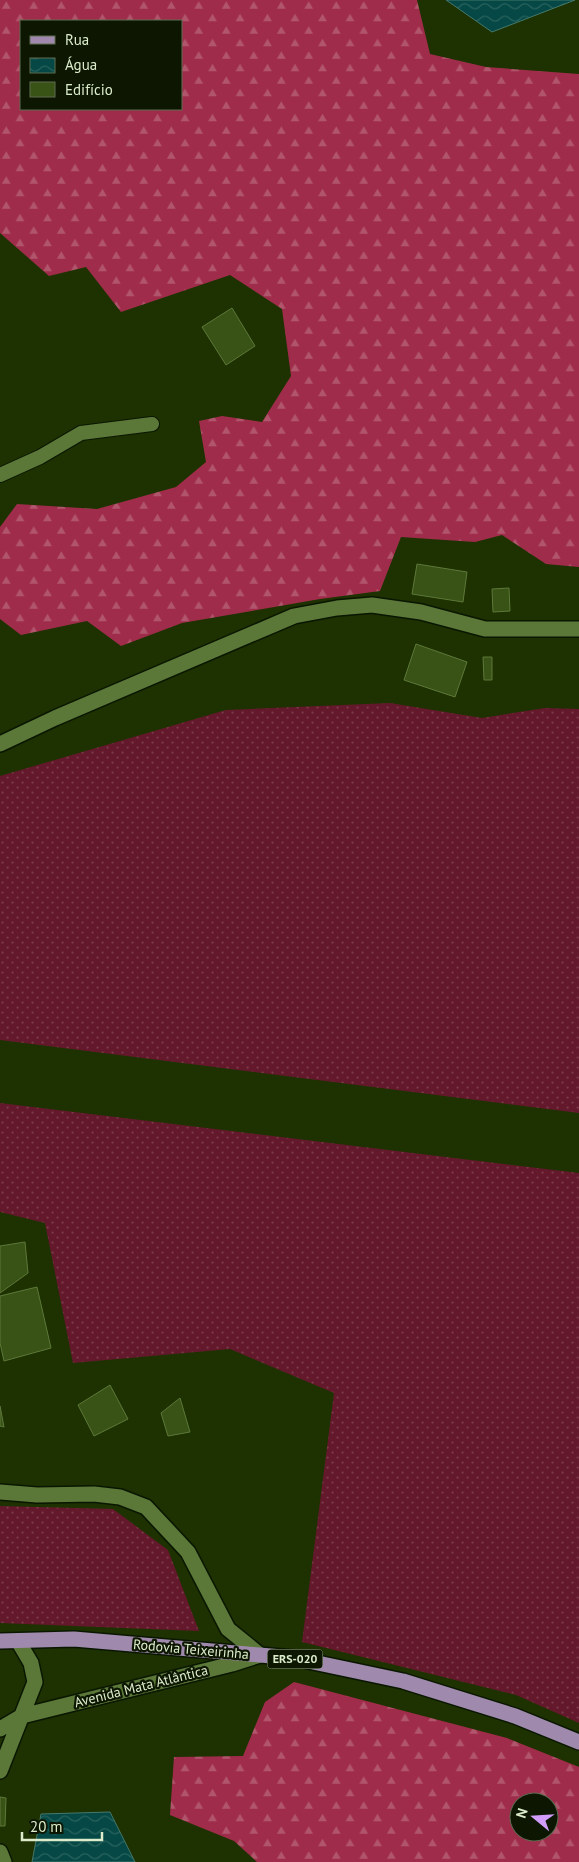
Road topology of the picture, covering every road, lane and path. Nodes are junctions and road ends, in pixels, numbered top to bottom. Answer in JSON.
{"nodes":[{"id":1,"x":152,"y":424,"type":"dead end"},
{"id":2,"x":0,"y":474,"type":"edge"},
{"id":3,"x":579,"y":629,"type":"edge"},
{"id":4,"x":0,"y":744,"type":"edge"},
{"id":5,"x":0,"y":1492,"type":"edge"},
{"id":6,"x":0,"y":1640,"type":"edge"},
{"id":7,"x":18,"y":1641,"type":"junction"},
{"id":8,"x":260,"y":1655,"type":"junction"},
{"id":9,"x":22,"y":1716,"type":"junction"},
{"id":10,"x":0,"y":1729,"type":"edge"},
{"id":11,"x":579,"y":1742,"type":"edge"},
{"id":12,"x":0,"y":1769,"type":"edge"},
{"id":13,"x":0,"y":1852,"type":"edge"},
{"id":14,"x":4,"y":1862,"type":"edge"}],
"edges":[{"from":1,"to":2,"type":"lane"},
{"from":3,"to":4,"type":"street"},
{"from":5,"to":8,"type":"street"},
{"from":6,"to":7,"type":"main road","name":"Rodovia Teixeirinha","number":"ERS-020"},
{"from":7,"to":8,"type":"main road","name":"Rodovia Teixeirinha","number":"ERS-020"},
{"from":7,"to":9,"type":"street"},
{"from":8,"to":9,"type":"street","name":"Avenida Mata Atlântica"},
{"from":8,"to":11,"type":"main road","name":"Rodovia Teixeirinha","number":"ERS-020"},
{"from":9,"to":10,"type":"street","name":"Avenida Mata Atlântica"},
{"from":9,"to":12,"type":"street"},
{"from":13,"to":14,"type":"street"}]}
